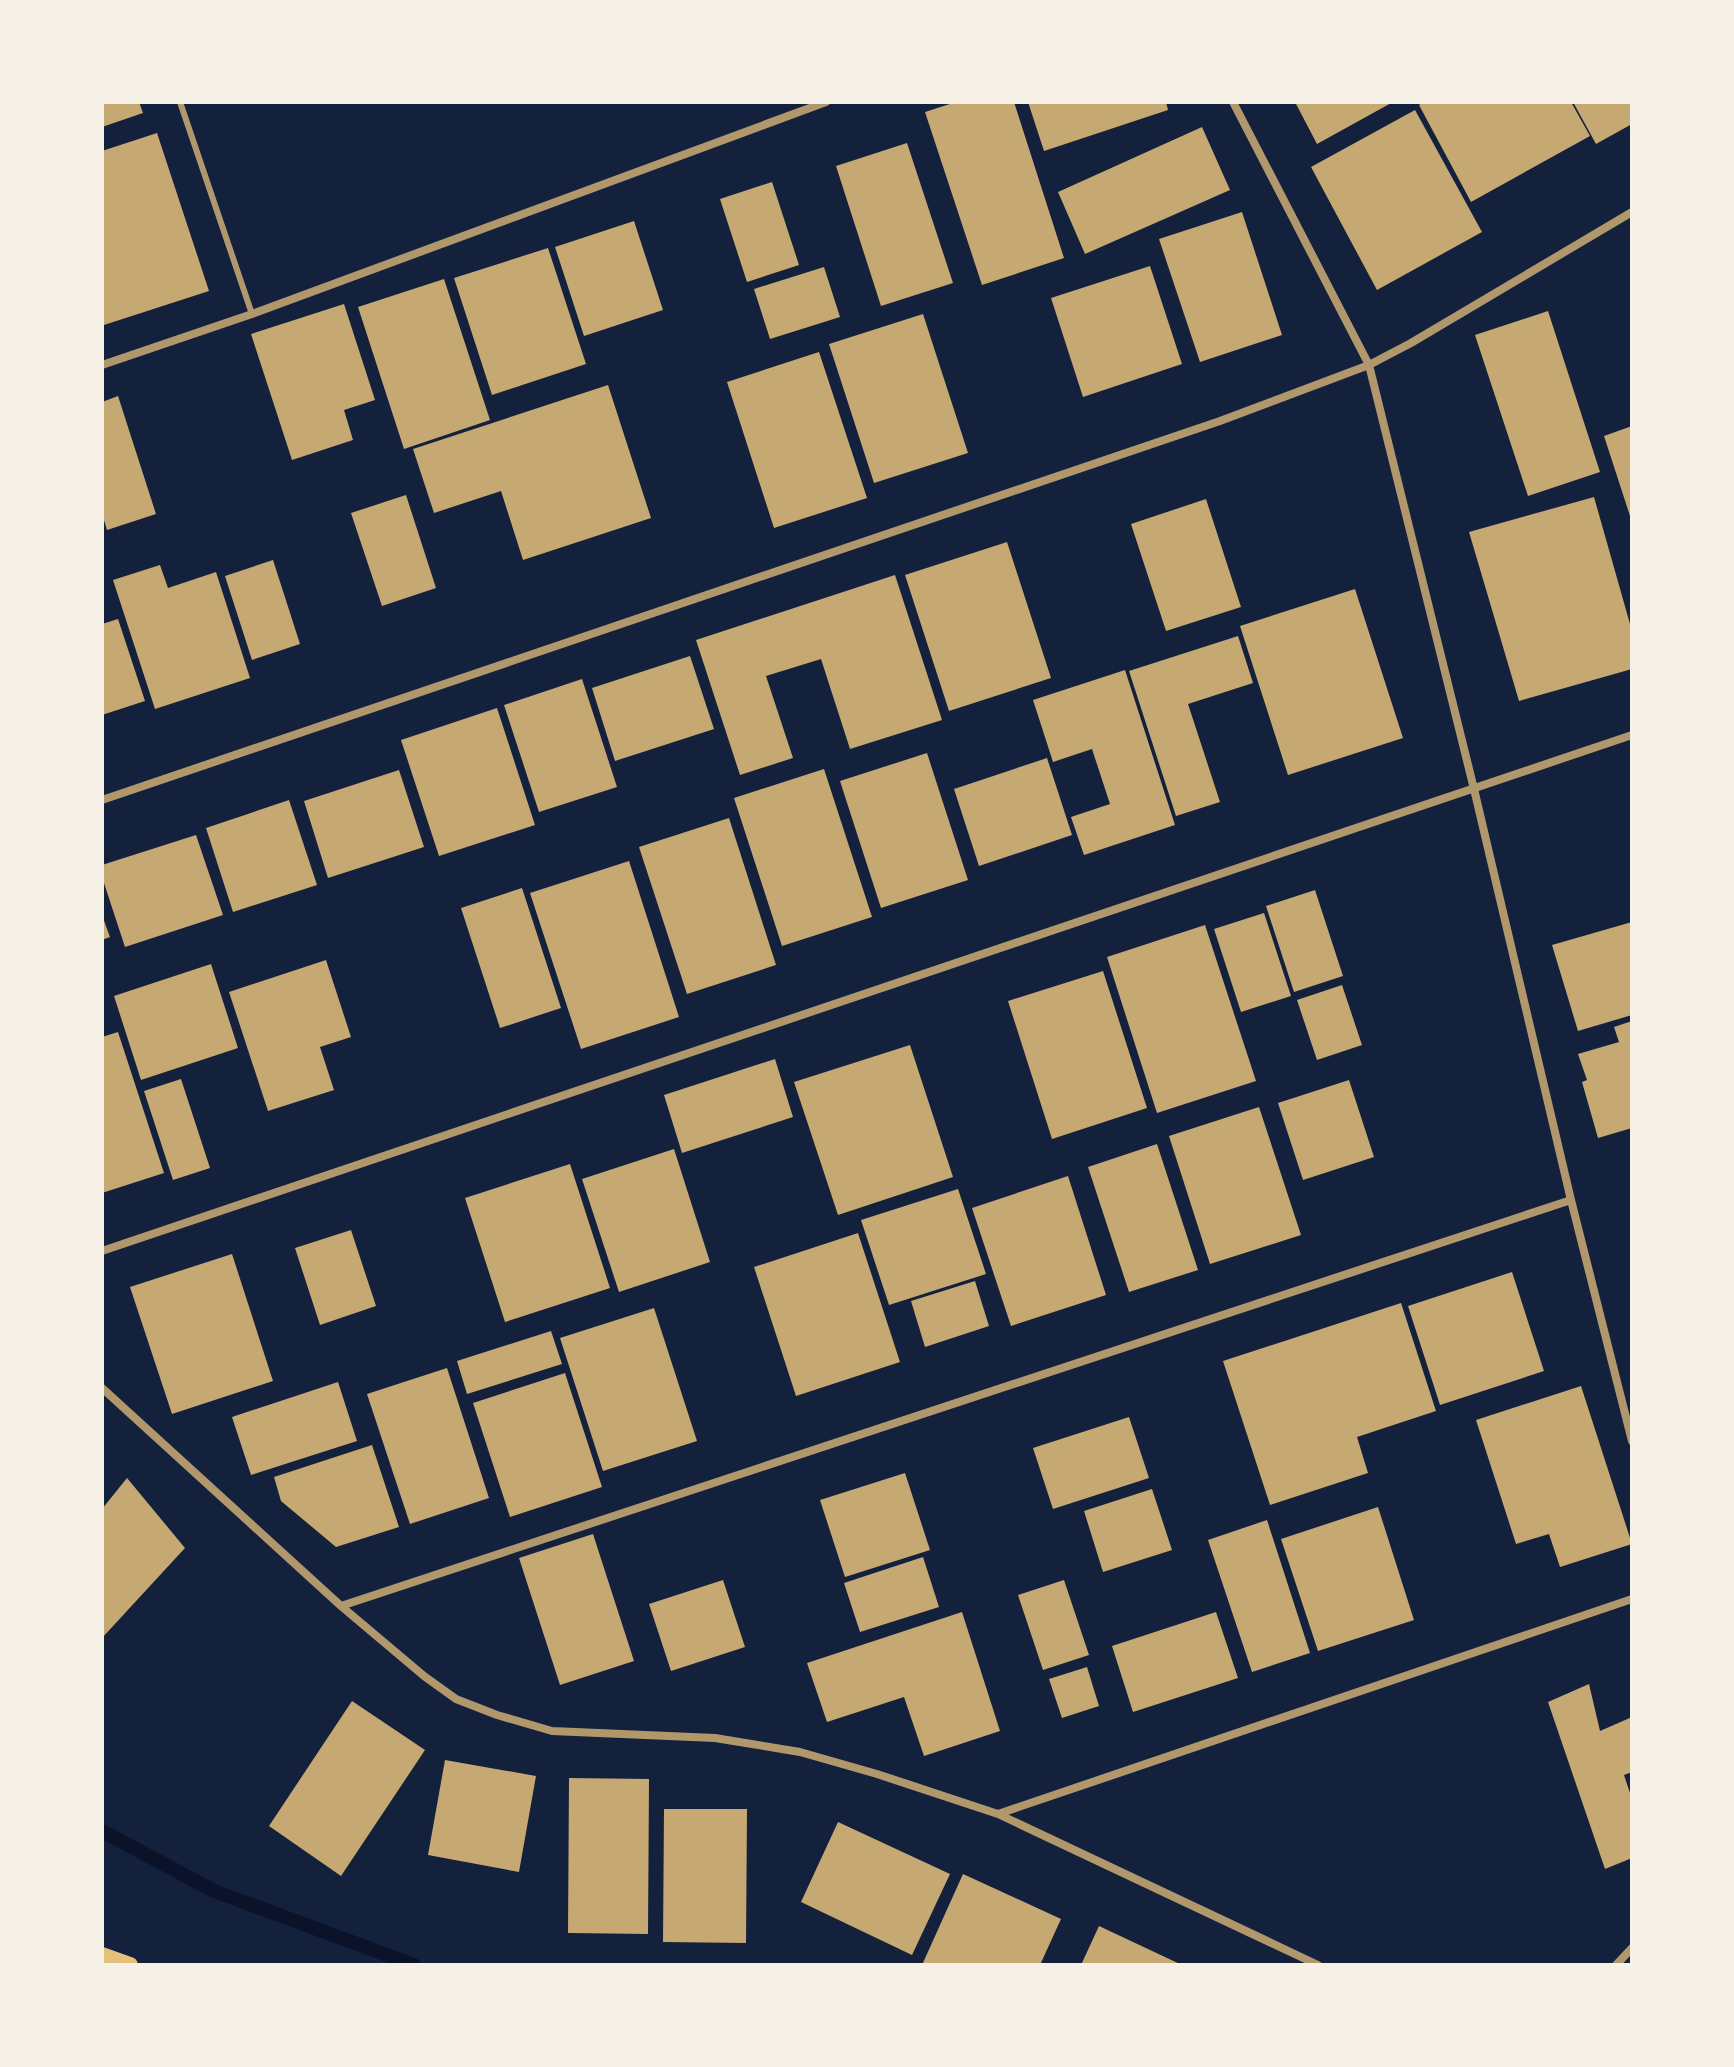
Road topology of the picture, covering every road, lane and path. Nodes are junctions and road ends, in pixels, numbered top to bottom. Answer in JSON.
{"nodes":[{"id":1,"x":180,"y":102,"type":"edge"},
{"id":2,"x":826,"y":102,"type":"edge"},
{"id":3,"x":1233,"y":102,"type":"edge"},
{"id":4,"x":1632,"y":212,"type":"edge"},
{"id":5,"x":252,"y":314,"type":"junction"},
{"id":6,"x":102,"y":365,"type":"edge"},
{"id":7,"x":1369,"y":365,"type":"junction"},
{"id":8,"x":1632,"y":735,"type":"edge"},
{"id":9,"x":1474,"y":789,"type":"junction"},
{"id":10,"x":102,"y":800,"type":"edge"},
{"id":11,"x":1571,"y":1200,"type":"junction"},
{"id":12,"x":102,"y":1251,"type":"edge"},
{"id":13,"x":102,"y":1388,"type":"edge"},
{"id":14,"x":1632,"y":1441,"type":"edge"},
{"id":15,"x":1632,"y":1599,"type":"edge"},
{"id":16,"x":341,"y":1606,"type":"junction"},
{"id":17,"x":998,"y":1814,"type":"junction"},
{"id":18,"x":1632,"y":1948,"type":"edge"},
{"id":19,"x":102,"y":1955,"type":"edge"},
{"id":20,"x":130,"y":1965,"type":"edge"},
{"id":21,"x":1318,"y":1965,"type":"edge"},
{"id":22,"x":1616,"y":1965,"type":"edge"}],
"edges":[{"from":1,"to":5,"type":"lane"},
{"from":2,"to":5,"type":"street"},
{"from":3,"to":7,"type":"street"},
{"from":4,"to":7,"type":"street"},
{"from":5,"to":6,"type":"street"},
{"from":7,"to":9,"type":"street"},
{"from":7,"to":10,"type":"street"},
{"from":8,"to":9,"type":"street"},
{"from":9,"to":11,"type":"street"},
{"from":9,"to":12,"type":"street"},
{"from":11,"to":14,"type":"street"},
{"from":11,"to":16,"type":"street"},
{"from":13,"to":16,"type":"street"},
{"from":15,"to":17,"type":"street"},
{"from":16,"to":17,"type":"street"},
{"from":17,"to":21,"type":"street"},
{"from":18,"to":22,"type":"street"},
{"from":19,"to":20,"type":"main road"}]}
